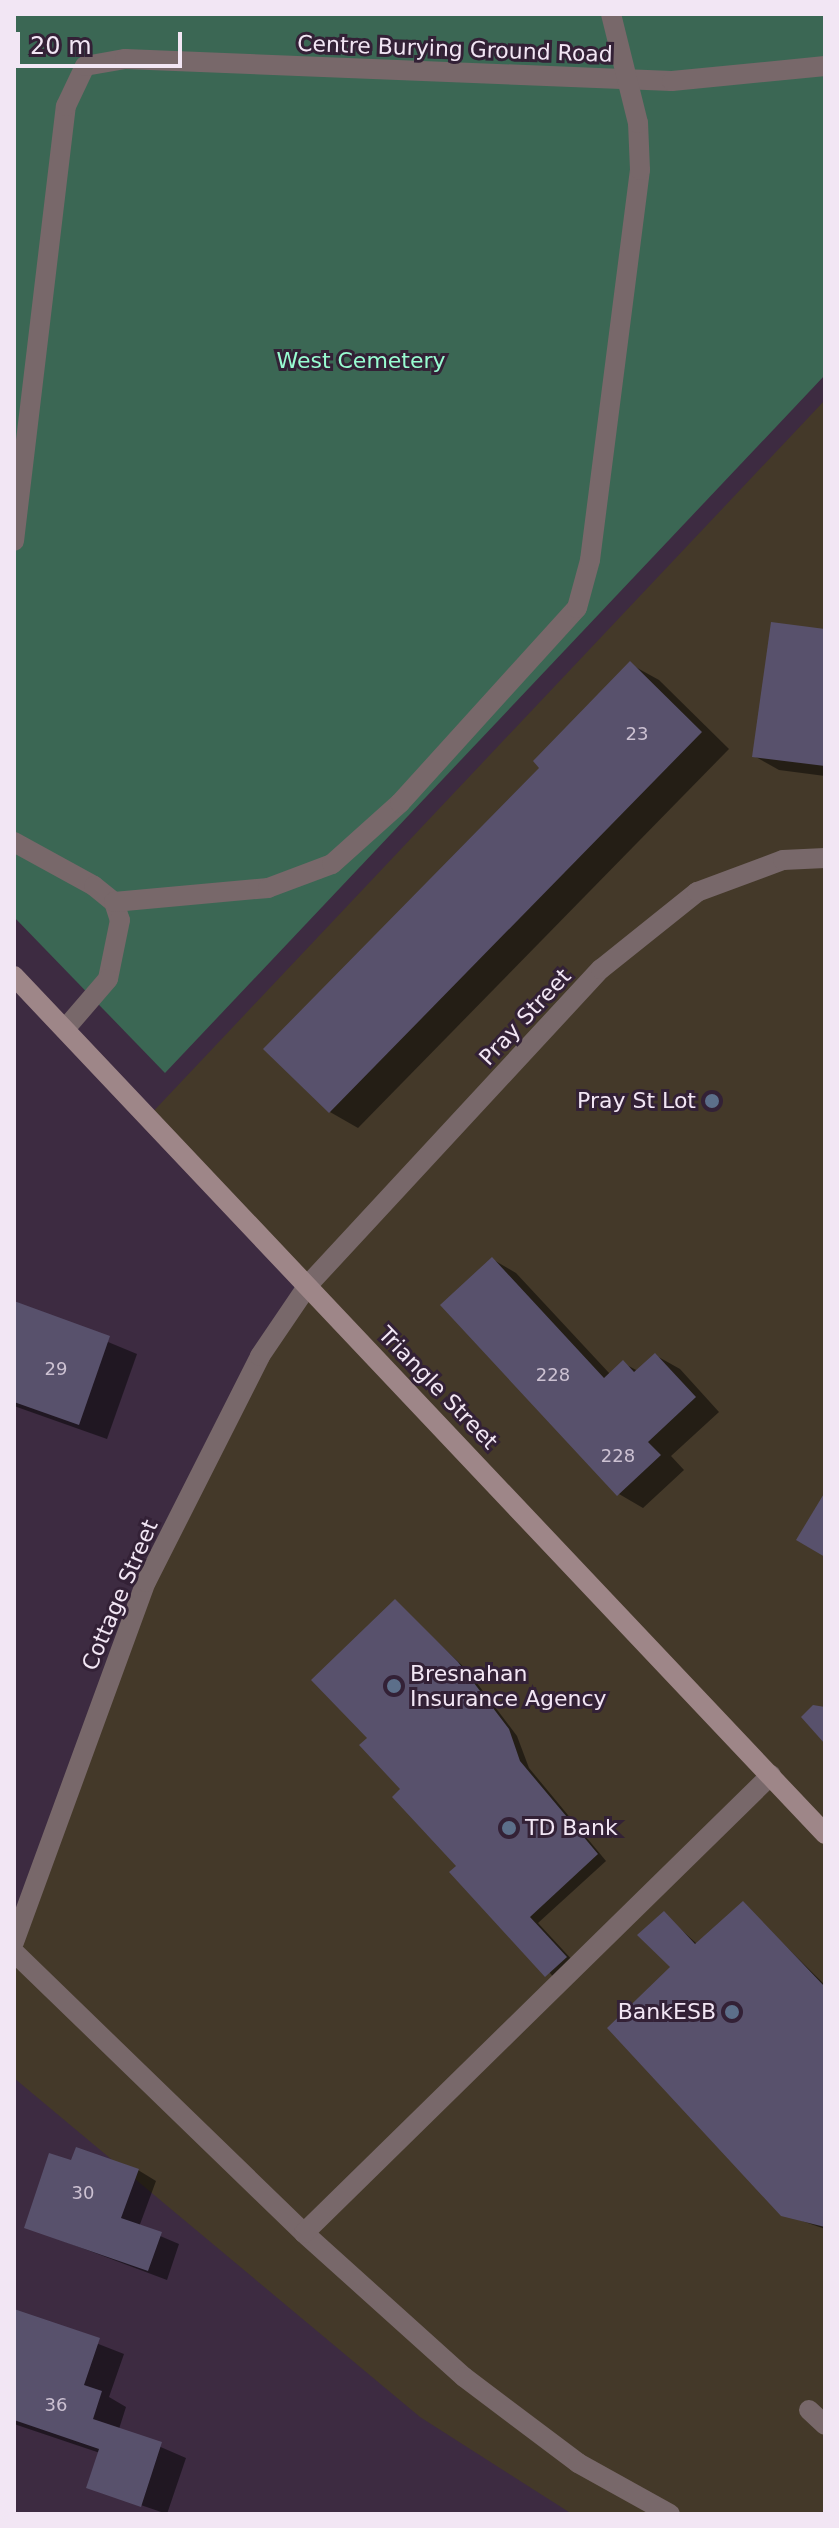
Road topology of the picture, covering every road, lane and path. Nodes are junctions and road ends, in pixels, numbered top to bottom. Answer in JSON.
{"nodes":[{"id":1,"x":611,"y":14,"type":"edge"},
{"id":2,"x":825,"y":66,"type":"edge"},
{"id":3,"x":624,"y":80,"type":"junction"},
{"id":4,"x":14,"y":541,"type":"edge"},
{"id":5,"x":14,"y":842,"type":"edge"},
{"id":6,"x":825,"y":858,"type":"edge"},
{"id":7,"x":114,"y":902,"type":"junction"},
{"id":8,"x":14,"y":976,"type":"edge"},
{"id":9,"x":65,"y":1029,"type":"junction"},
{"id":10,"x":308,"y":1285,"type":"junction"},
{"id":11,"x":771,"y":1775,"type":"junction"},
{"id":12,"x":825,"y":1834,"type":"edge"},
{"id":13,"x":14,"y":1942,"type":"edge"},
{"id":14,"x":14,"y":1952,"type":"edge"},
{"id":15,"x":304,"y":2233,"type":"junction"},
{"id":16,"x":809,"y":2410,"type":"dead end"},
{"id":17,"x":825,"y":2425,"type":"edge"},
{"id":18,"x":670,"y":2514,"type":"edge"}],
"edges":[{"from":1,"to":3,"type":"street"},
{"from":2,"to":3,"type":"street","name":"Centre Burying Ground Road"},
{"from":3,"to":4,"type":"street","name":"Centre Burying Ground Road"},
{"from":3,"to":7,"type":"street"},
{"from":5,"to":7,"type":"street"},
{"from":6,"to":10,"type":"street","name":"Pray Street"},
{"from":7,"to":9,"type":"street"},
{"from":8,"to":9,"type":"main road","name":"Triangle Street"},
{"from":9,"to":10,"type":"main road","name":"Triangle Street"},
{"from":10,"to":11,"type":"main road","name":"Triangle Street"},
{"from":10,"to":13,"type":"street","name":"Cottage Street"},
{"from":11,"to":12,"type":"main road","name":"Triangle Street"},
{"from":11,"to":15,"type":"street"},
{"from":14,"to":15,"type":"street"},
{"from":15,"to":18,"type":"street"},
{"from":16,"to":17,"type":"street"}]}
